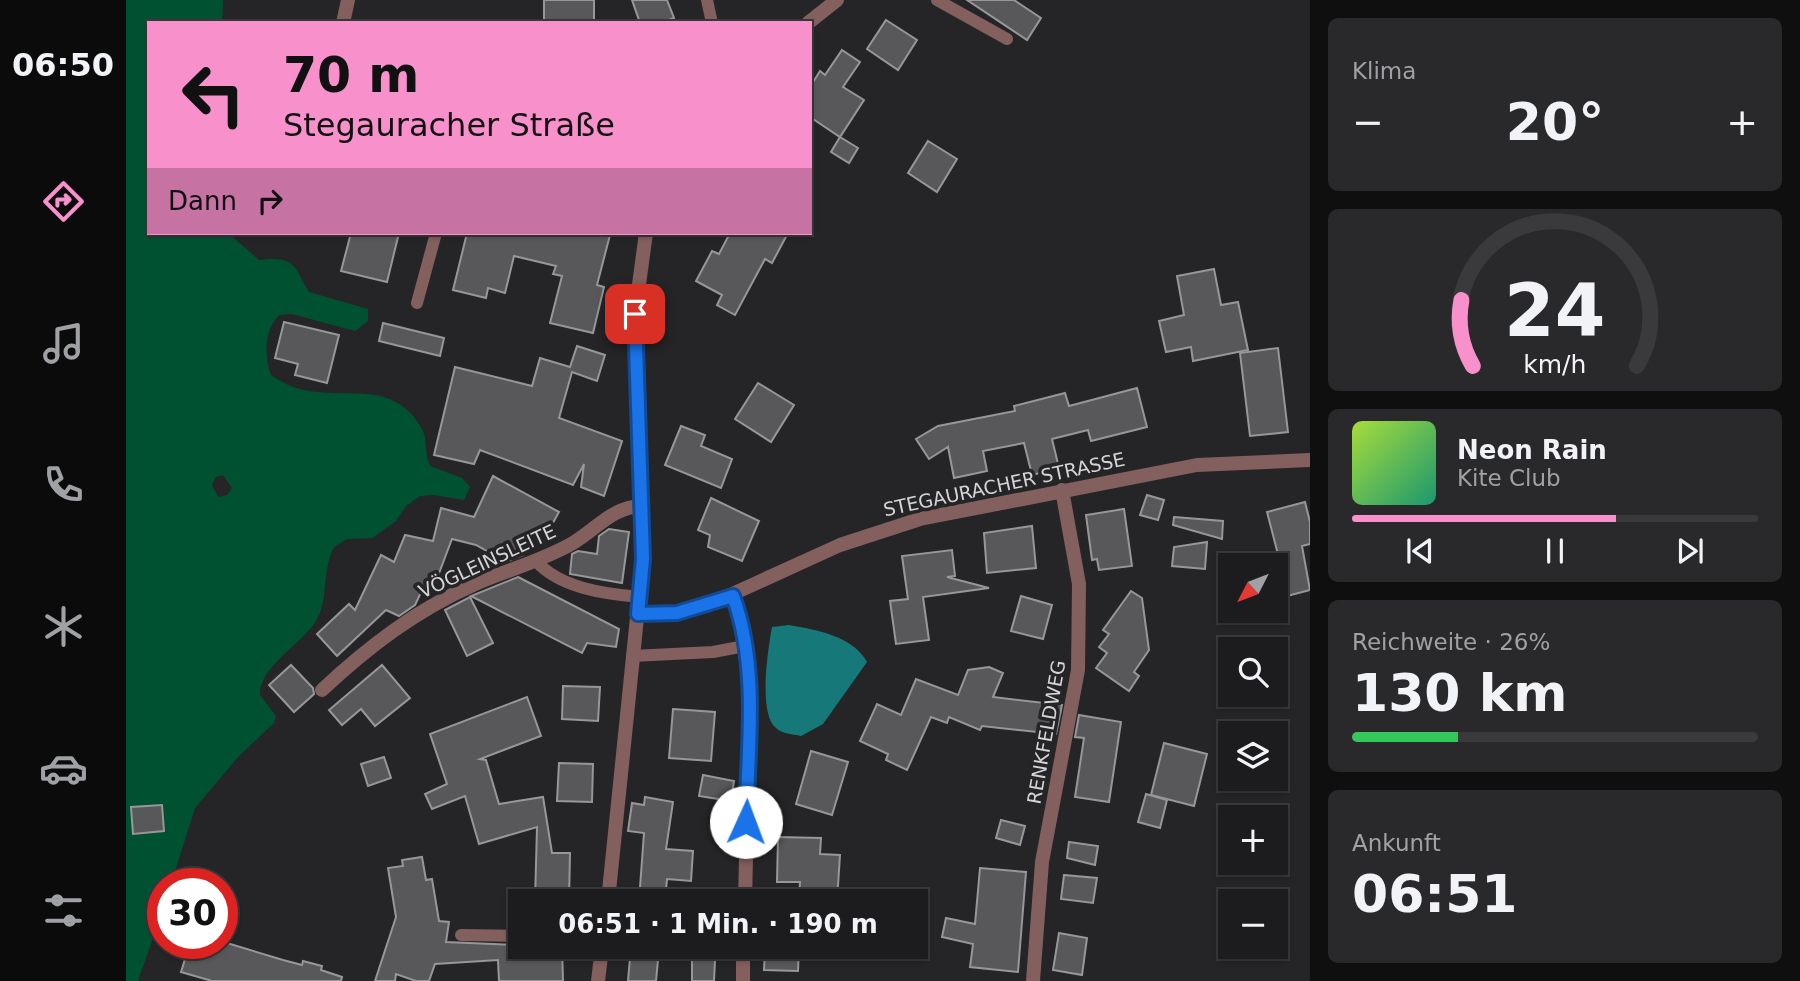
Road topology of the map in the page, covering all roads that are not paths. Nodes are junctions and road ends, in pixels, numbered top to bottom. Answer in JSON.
{"nodes":[{"id":1,"x":348,"y":0,"type":"edge"},
{"id":2,"x":707,"y":0,"type":"edge"},
{"id":3,"x":837,"y":0,"type":"edge"},
{"id":4,"x":937,"y":0,"type":"edge"},
{"id":5,"x":343,"y":21,"type":"edge"},
{"id":6,"x":712,"y":21,"type":"edge"},
{"id":7,"x":811,"y":21,"type":"edge"},
{"id":8,"x":1007,"y":39,"type":"dead end"},
{"id":9,"x":435,"y":235,"type":"edge"},
{"id":10,"x":646,"y":235,"type":"edge"},
{"id":11,"x":417,"y":303,"type":"dead end"},
{"id":12,"x":1310,"y":460,"type":"edge"},
{"id":13,"x":1062,"y":490,"type":"junction"},
{"id":14,"x":642,"y":506,"type":"junction"},
{"id":15,"x":536,"y":561,"type":"junction"},
{"id":16,"x":733,"y":596,"type":"junction"},
{"id":17,"x":640,"y":597,"type":"junction"},
{"id":18,"x":638,"y":614,"type":"junction"},
{"id":19,"x":745,"y":646,"type":"junction"},
{"id":20,"x":632,"y":656,"type":"junction"},
{"id":21,"x":322,"y":690,"type":"dead end"},
{"id":22,"x":609,"y":889,"type":"edge"},
{"id":23,"x":744,"y":889,"type":"edge"},
{"id":24,"x":461,"y":935,"type":"dead end"},
{"id":25,"x":508,"y":936,"type":"edge"},
{"id":26,"x":601,"y":959,"type":"edge"},
{"id":27,"x":743,"y":959,"type":"edge"},
{"id":28,"x":598,"y":981,"type":"edge"},
{"id":29,"x":743,"y":981,"type":"edge"},
{"id":30,"x":1033,"y":981,"type":"edge"}],
"edges":[{"from":1,"to":5,"type":"street"},
{"from":2,"to":6,"type":"lane"},
{"from":3,"to":7,"type":"street"},
{"from":4,"to":8,"type":"lane"},
{"from":9,"to":11,"type":"lane"},
{"from":10,"to":14,"type":"street"},
{"from":12,"to":13,"type":"street","name":"STEGAURACHER STRASSE"},
{"from":13,"to":16,"type":"street","name":"STEGAURACHER STRASSE"},
{"from":13,"to":30,"type":"street","name":"RENKFELDWEG"},
{"from":14,"to":15,"type":"street","name":"VÖGLEINSLEITE"},
{"from":14,"to":17,"type":"street"},
{"from":15,"to":17,"type":"lane"},
{"from":15,"to":21,"type":"street","name":"VÖGLEINSLEITE"},
{"from":16,"to":18,"type":"street","name":"STEGAURACHER STRASSE"},
{"from":16,"to":19,"type":"street"},
{"from":17,"to":18,"type":"street"},
{"from":18,"to":20,"type":"street"},
{"from":19,"to":20,"type":"lane"},
{"from":19,"to":23,"type":"street"},
{"from":20,"to":22,"type":"street"},
{"from":24,"to":25,"type":"lane"},
{"from":26,"to":28,"type":"street"},
{"from":27,"to":29,"type":"street"}]}
